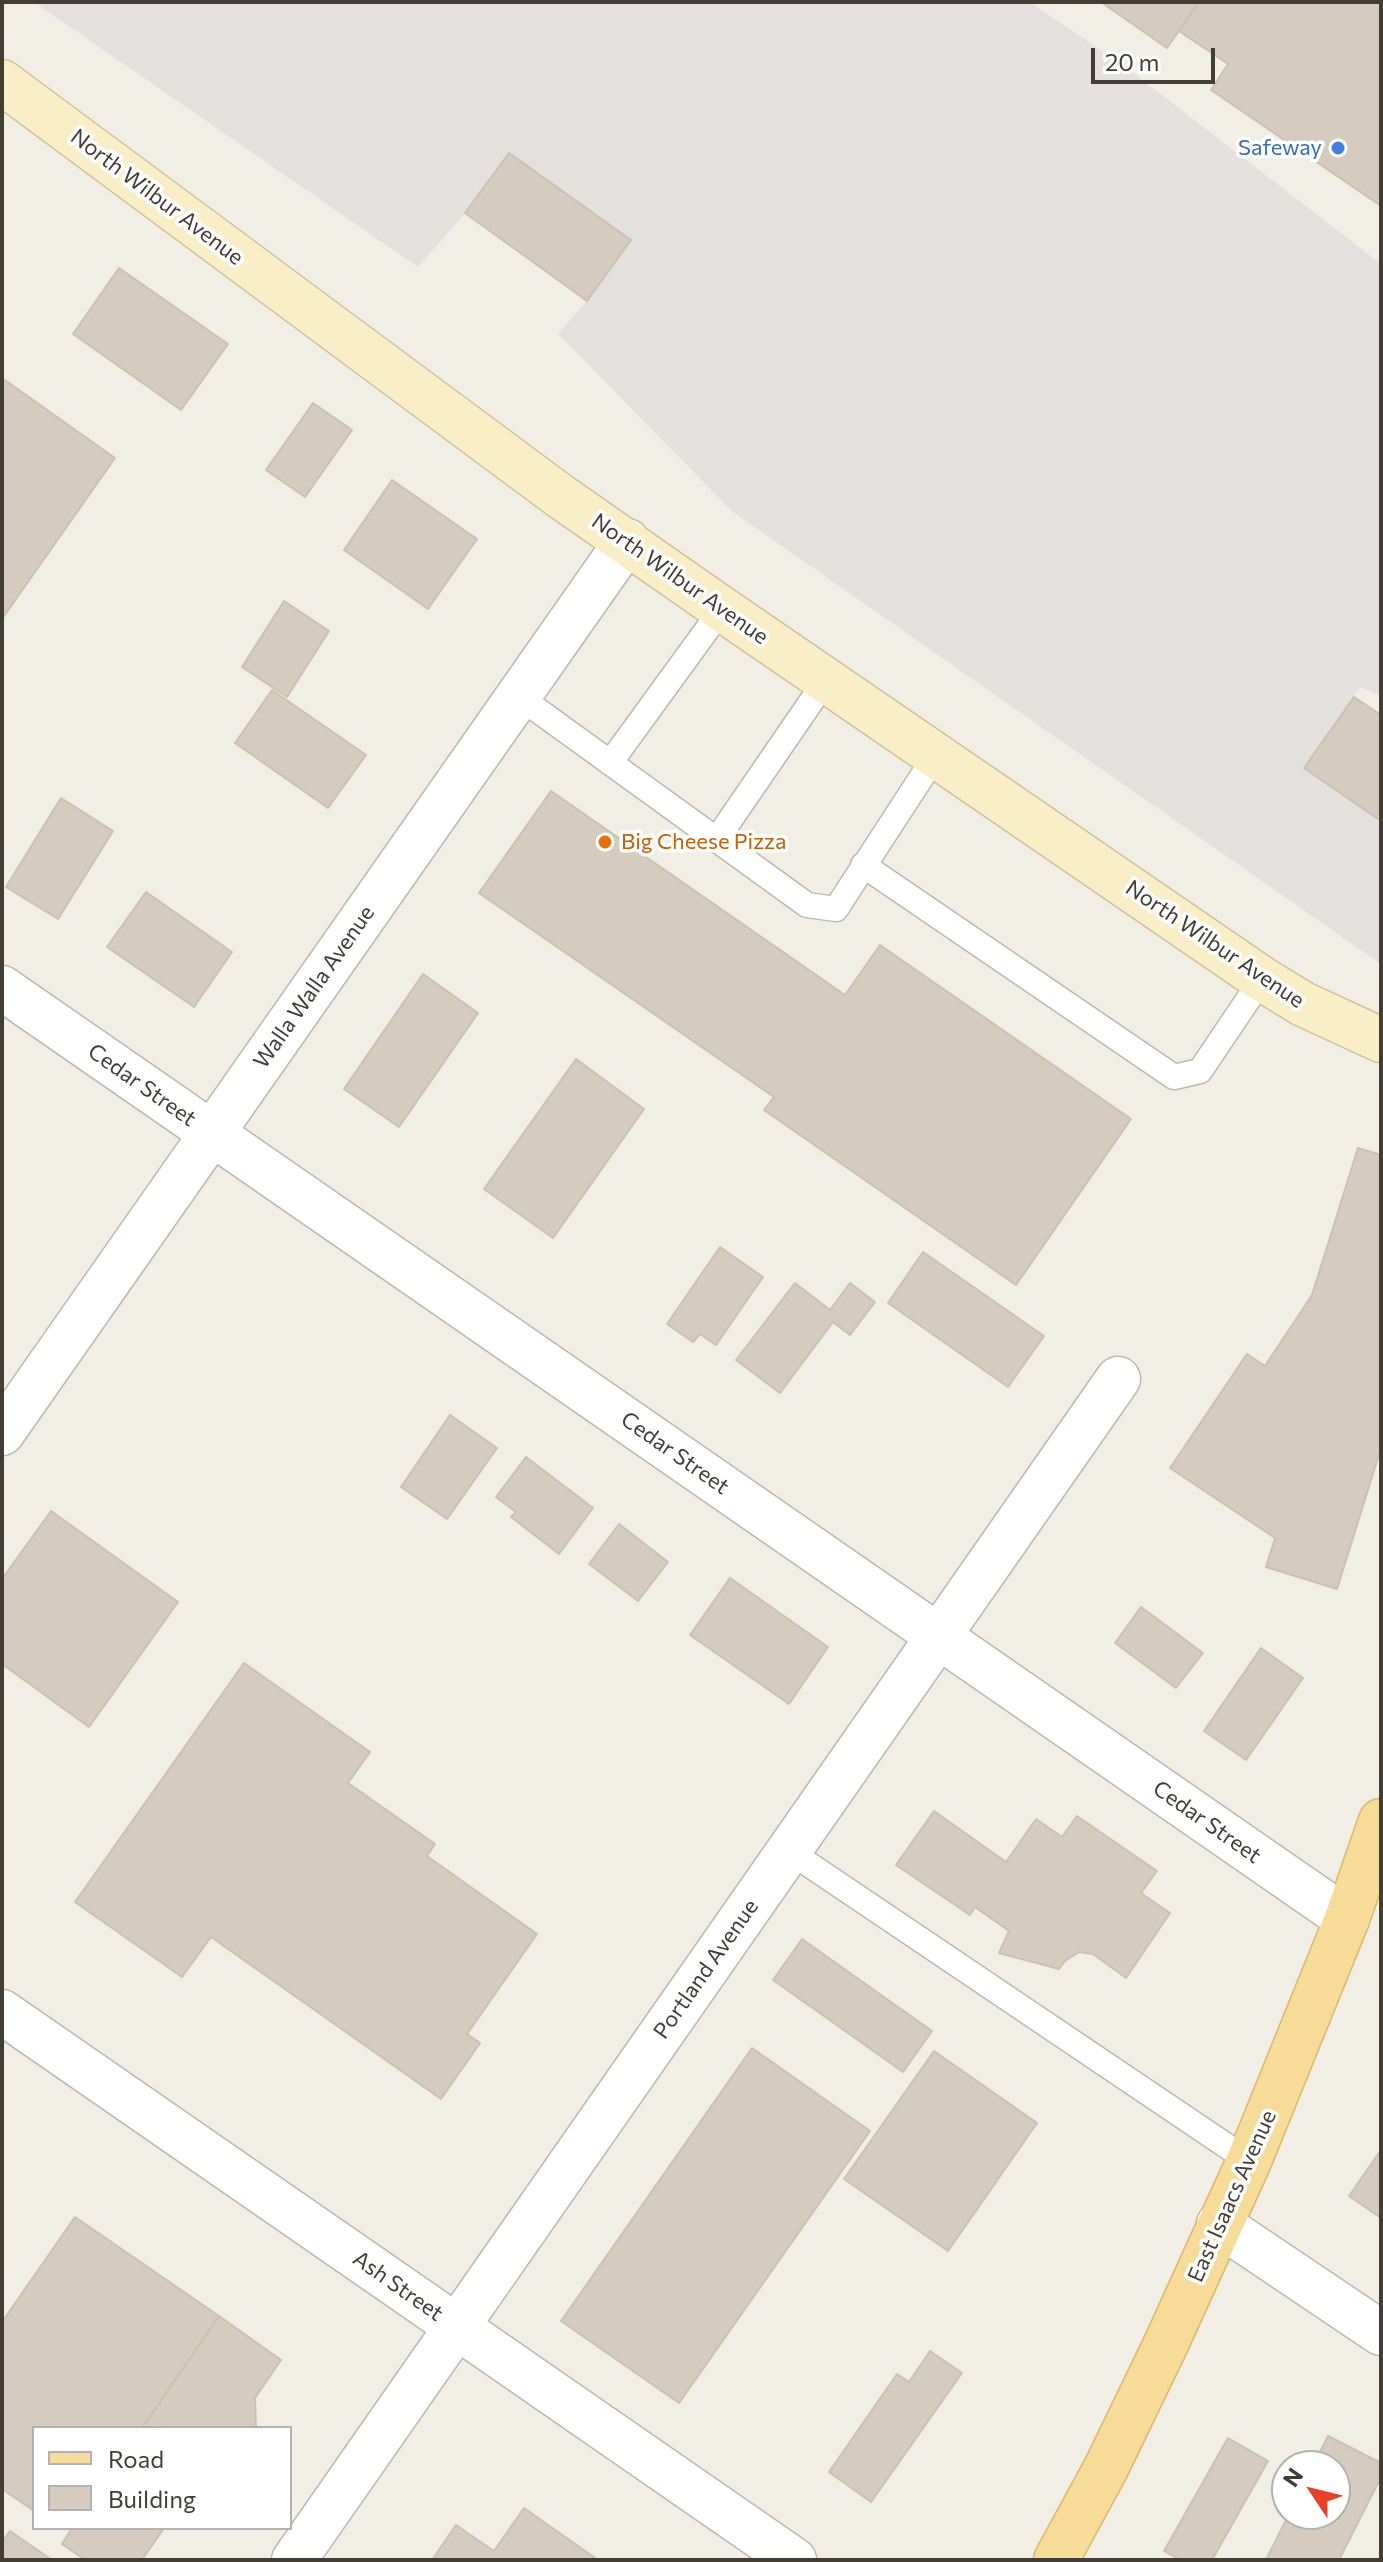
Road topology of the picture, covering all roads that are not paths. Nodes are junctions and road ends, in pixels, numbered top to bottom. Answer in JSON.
{"nodes":[{"id":1,"x":2,"y":82,"type":"edge"},
{"id":2,"x":627,"y":541,"type":"junction"},
{"id":3,"x":722,"y":609,"type":"junction"},
{"id":4,"x":826,"y":680,"type":"junction"},
{"id":5,"x":518,"y":696,"type":"junction"},
{"id":6,"x":936,"y":755,"type":"junction"},
{"id":7,"x":610,"y":763,"type":"junction"},
{"id":8,"x":717,"y":839,"type":"junction"},
{"id":9,"x":863,"y":865,"type":"junction"},
{"id":10,"x":1262,"y":979,"type":"junction"},
{"id":11,"x":2,"y":988,"type":"edge"},
{"id":12,"x":1381,"y":1040,"type":"edge"},
{"id":13,"x":212,"y":1133,"type":"junction"},
{"id":14,"x":1118,"y":1379,"type":"dead end"},
{"id":15,"x":2,"y":1433,"type":"edge"},
{"id":16,"x":939,"y":1636,"type":"junction"},
{"id":17,"x":1381,"y":1821,"type":"edge"},
{"id":18,"x":789,"y":1851,"type":"junction"},
{"id":19,"x":1347,"y":1919,"type":"junction"},
{"id":20,"x":2,"y":2012,"type":"edge"},
{"id":21,"x":1249,"y":2161,"type":"junction"},
{"id":22,"x":1219,"y":2224,"type":"junction"},
{"id":23,"x":457,"y":2327,"type":"junction"},
{"id":24,"x":1381,"y":2333,"type":"edge"},
{"id":25,"x":294,"y":2560,"type":"edge"},
{"id":26,"x":794,"y":2560,"type":"edge"},
{"id":27,"x":1056,"y":2560,"type":"edge"}],
"edges":[{"from":1,"to":2,"type":"main road","name":"North Wilbur Avenue"},
{"from":2,"to":3,"type":"main road","name":"North Wilbur Avenue"},
{"from":2,"to":5,"type":"street","name":"Walla Walla Avenue"},
{"from":3,"to":4,"type":"main road","name":"North Wilbur Avenue"},
{"from":3,"to":7,"type":"lane"},
{"from":4,"to":6,"type":"main road","name":"North Wilbur Avenue"},
{"from":4,"to":8,"type":"lane"},
{"from":5,"to":7,"type":"lane"},
{"from":5,"to":13,"type":"street","name":"Walla Walla Avenue"},
{"from":6,"to":9,"type":"lane"},
{"from":6,"to":10,"type":"main road","name":"North Wilbur Avenue"},
{"from":7,"to":8,"type":"lane"},
{"from":8,"to":9,"type":"lane"},
{"from":9,"to":10,"type":"lane"},
{"from":10,"to":12,"type":"main road","name":"North Wilbur Avenue"},
{"from":11,"to":13,"type":"street","name":"Cedar Street"},
{"from":13,"to":15,"type":"street","name":"Walla Walla Avenue"},
{"from":13,"to":16,"type":"street","name":"Cedar Street"},
{"from":14,"to":16,"type":"street","name":"Portland Avenue"},
{"from":16,"to":18,"type":"street","name":"Portland Avenue"},
{"from":16,"to":19,"type":"street","name":"Cedar Street"},
{"from":17,"to":19,"type":"main road","name":"East Isaacs Avenue"},
{"from":18,"to":21,"type":"lane"},
{"from":18,"to":23,"type":"street","name":"Portland Avenue"},
{"from":19,"to":21,"type":"main road","name":"East Isaacs Avenue"},
{"from":20,"to":23,"type":"street","name":"Ash Street"},
{"from":21,"to":22,"type":"main road","name":"East Isaacs Avenue"},
{"from":22,"to":24,"type":"street"},
{"from":22,"to":27,"type":"main road","name":"East Isaacs Avenue"},
{"from":23,"to":25,"type":"street","name":"Portland Avenue"},
{"from":23,"to":26,"type":"street","name":"Ash Street"}]}
